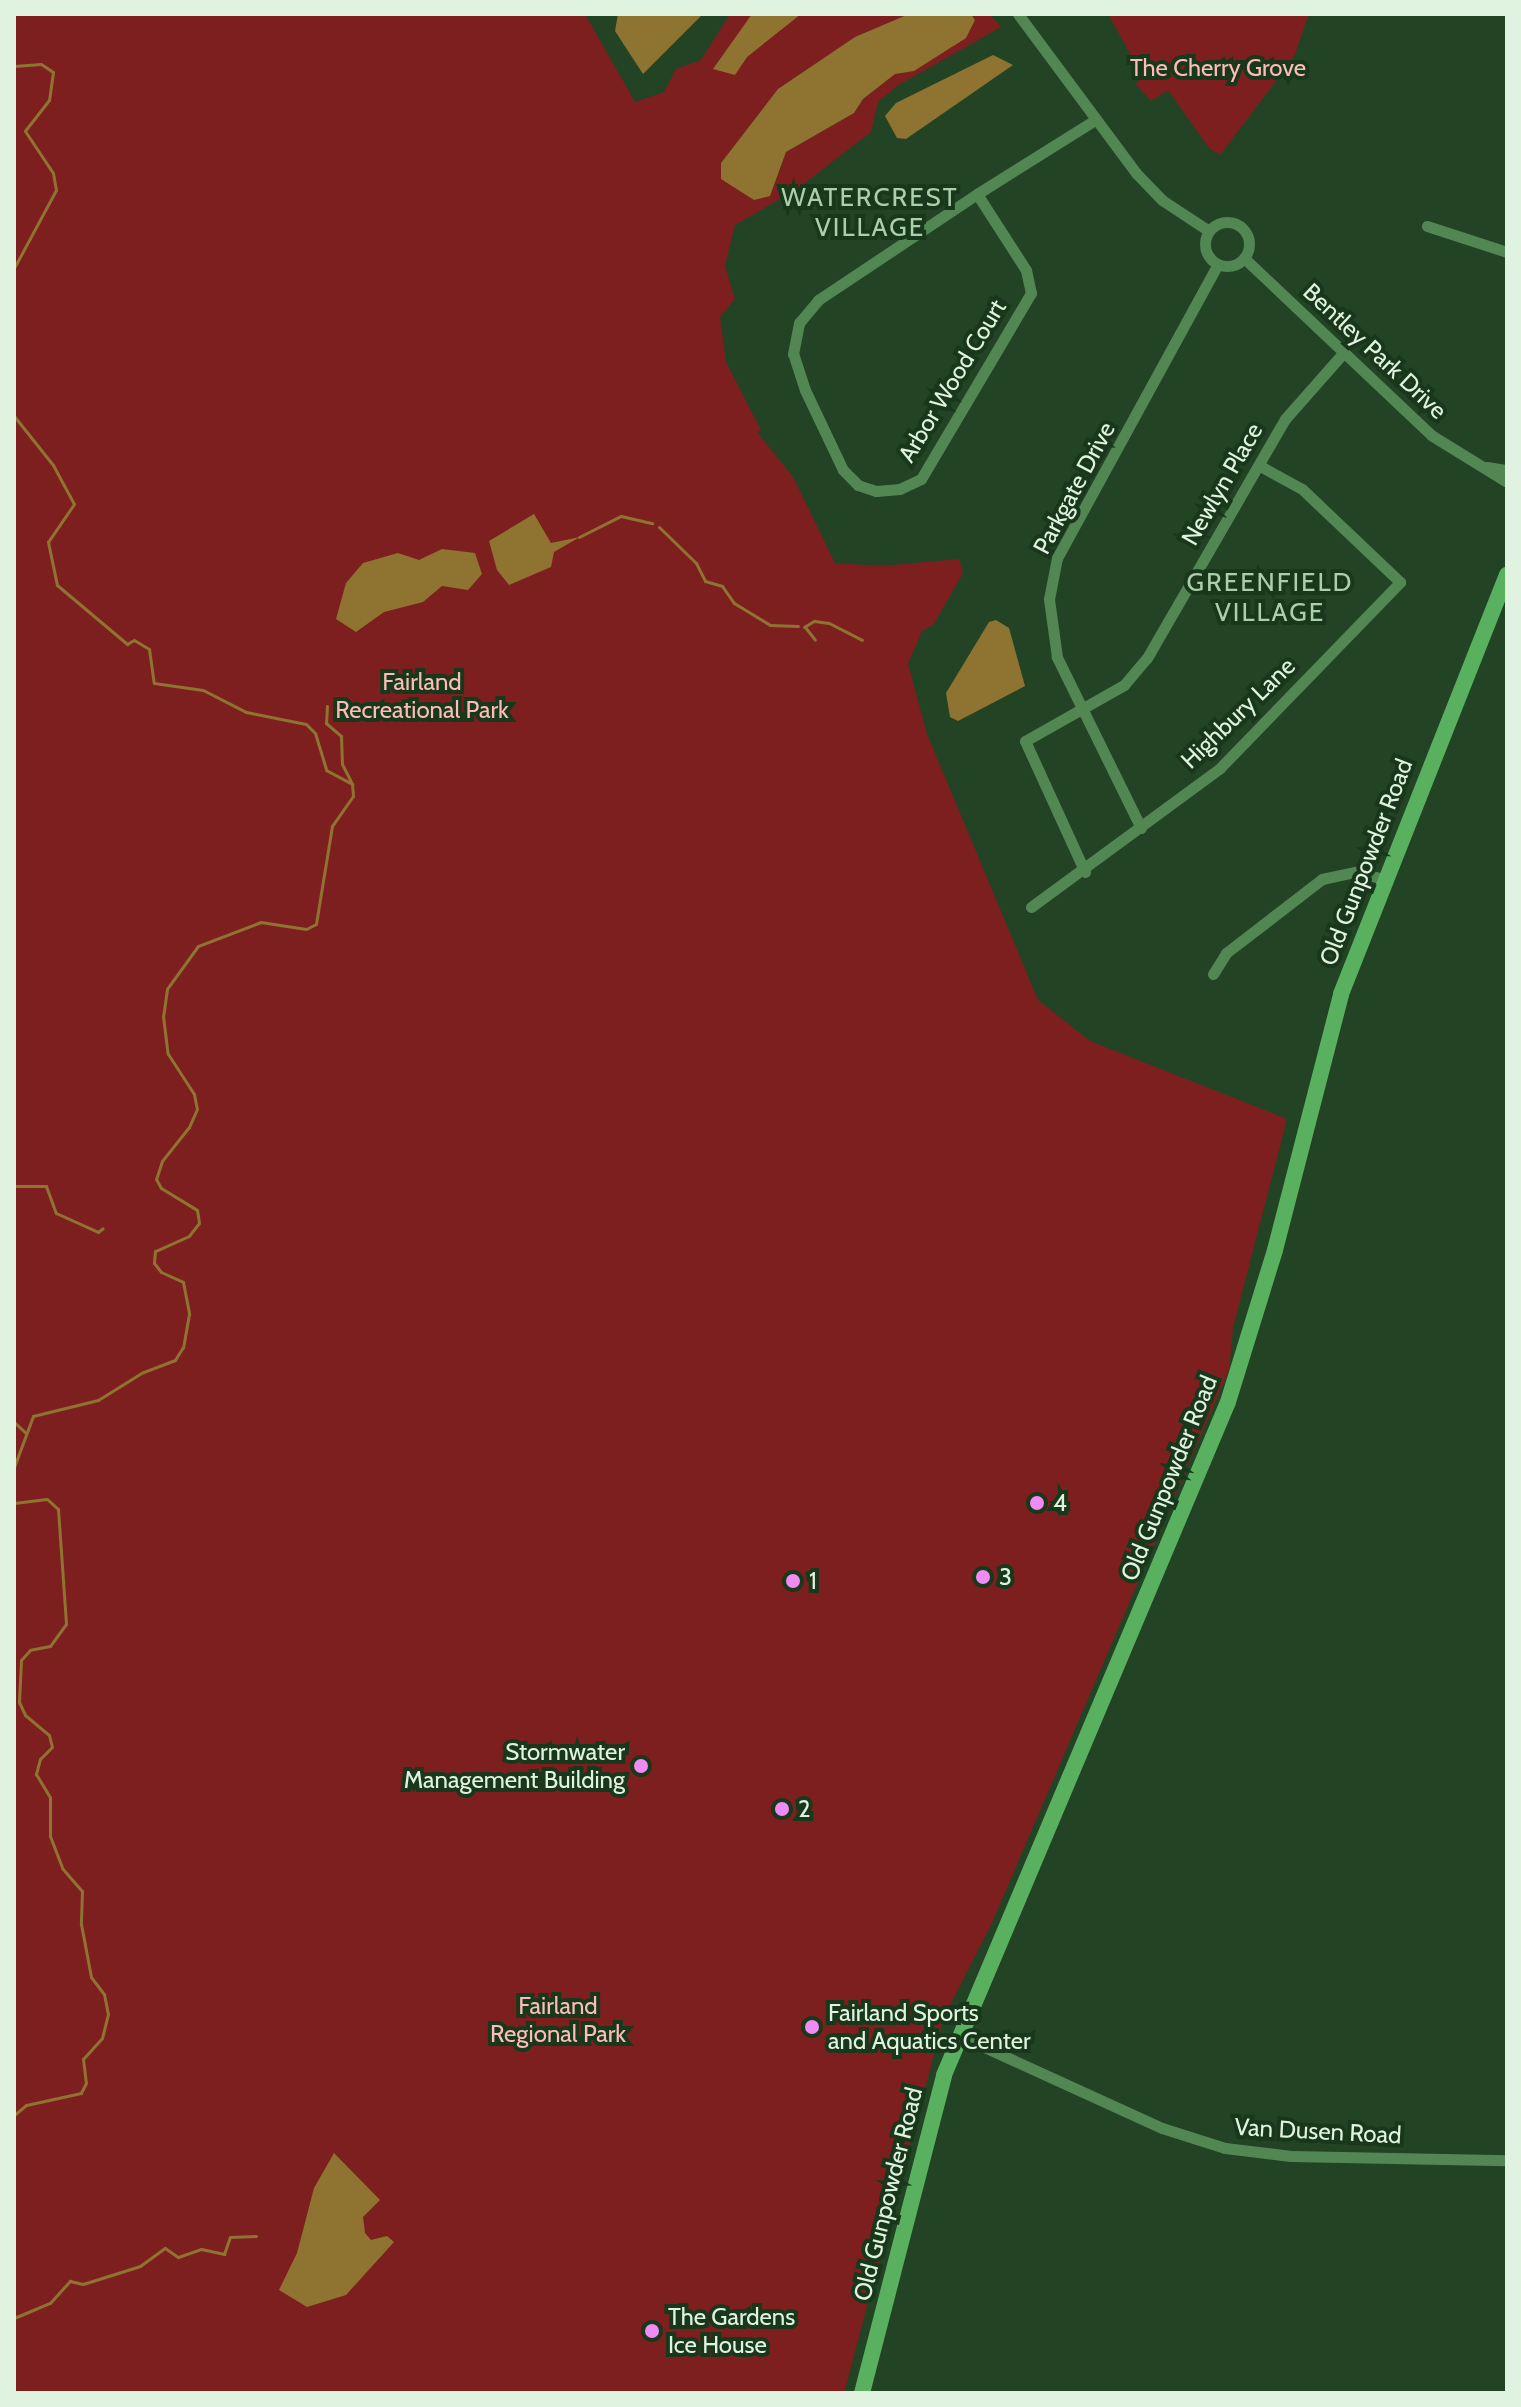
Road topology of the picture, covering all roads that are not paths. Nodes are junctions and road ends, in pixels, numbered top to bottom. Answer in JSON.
{"nodes":[{"id":1,"x":1018,"y":14,"type":"edge"},
{"id":2,"x":1095,"y":120,"type":"junction"},
{"id":3,"x":977,"y":194,"type":"junction"},
{"id":4,"x":1427,"y":226,"type":"dead end"},
{"id":5,"x":1209,"y":231,"type":"junction"},
{"id":6,"x":1507,"y":252,"type":"edge"},
{"id":7,"x":1244,"y":258,"type":"junction"},
{"id":8,"x":1218,"y":264,"type":"junction"},
{"id":9,"x":1344,"y":352,"type":"junction"},
{"id":10,"x":1260,"y":466,"type":"junction"},
{"id":11,"x":1483,"y":466,"type":"junction"},
{"id":12,"x":1507,"y":470,"type":"edge"},
{"id":13,"x":1507,"y":482,"type":"edge"},
{"id":14,"x":1507,"y":575,"type":"edge"},
{"id":15,"x":1082,"y":712,"type":"junction"},
{"id":16,"x":1141,"y":828,"type":"junction"},
{"id":17,"x":1085,"y":872,"type":"junction"},
{"id":18,"x":1385,"y":879,"type":"junction"},
{"id":19,"x":1031,"y":907,"type":"dead end"},
{"id":20,"x":1213,"y":974,"type":"dead end"},
{"id":21,"x":958,"y":2035,"type":"junction"},
{"id":22,"x":1507,"y":2160,"type":"edge"},
{"id":23,"x":862,"y":2393,"type":"edge"}],
"edges":[{"from":1,"to":2,"type":"street"},
{"from":2,"to":3,"type":"street","name":"Arbor Wood Court"},
{"from":2,"to":5,"type":"street"},
{"from":3,"to":3,"type":"street","name":"Arbor Wood Court"},
{"from":4,"to":6,"type":"street"},
{"from":5,"to":7,"type":"street"},
{"from":5,"to":8,"type":"street"},
{"from":7,"to":8,"type":"street"},
{"from":7,"to":9,"type":"street","name":"Bentley Park Drive"},
{"from":8,"to":15,"type":"street","name":"Parkgate Drive"},
{"from":9,"to":10,"type":"street","name":"Newlyn Place"},
{"from":9,"to":11,"type":"street","name":"Bentley Park Drive"},
{"from":10,"to":15,"type":"street","name":"Newlyn Place"},
{"from":10,"to":16,"type":"street","name":"Highbury Lane"},
{"from":11,"to":12,"type":"street","name":"Bentley Park Drive"},
{"from":11,"to":13,"type":"street","name":"Bentley Park Drive"},
{"from":14,"to":18,"type":"main road","name":"Old Gunpowder Road"},
{"from":15,"to":16,"type":"street","name":"Parkgate Drive"},
{"from":15,"to":17,"type":"street","name":"Newlyn Place"},
{"from":16,"to":17,"type":"street"},
{"from":17,"to":19,"type":"street"},
{"from":18,"to":20,"type":"street"},
{"from":18,"to":21,"type":"main road","name":"Old Gunpowder Road"},
{"from":21,"to":22,"type":"street","name":"Van Dusen Road"},
{"from":21,"to":23,"type":"main road","name":"Old Gunpowder Road"}]}
